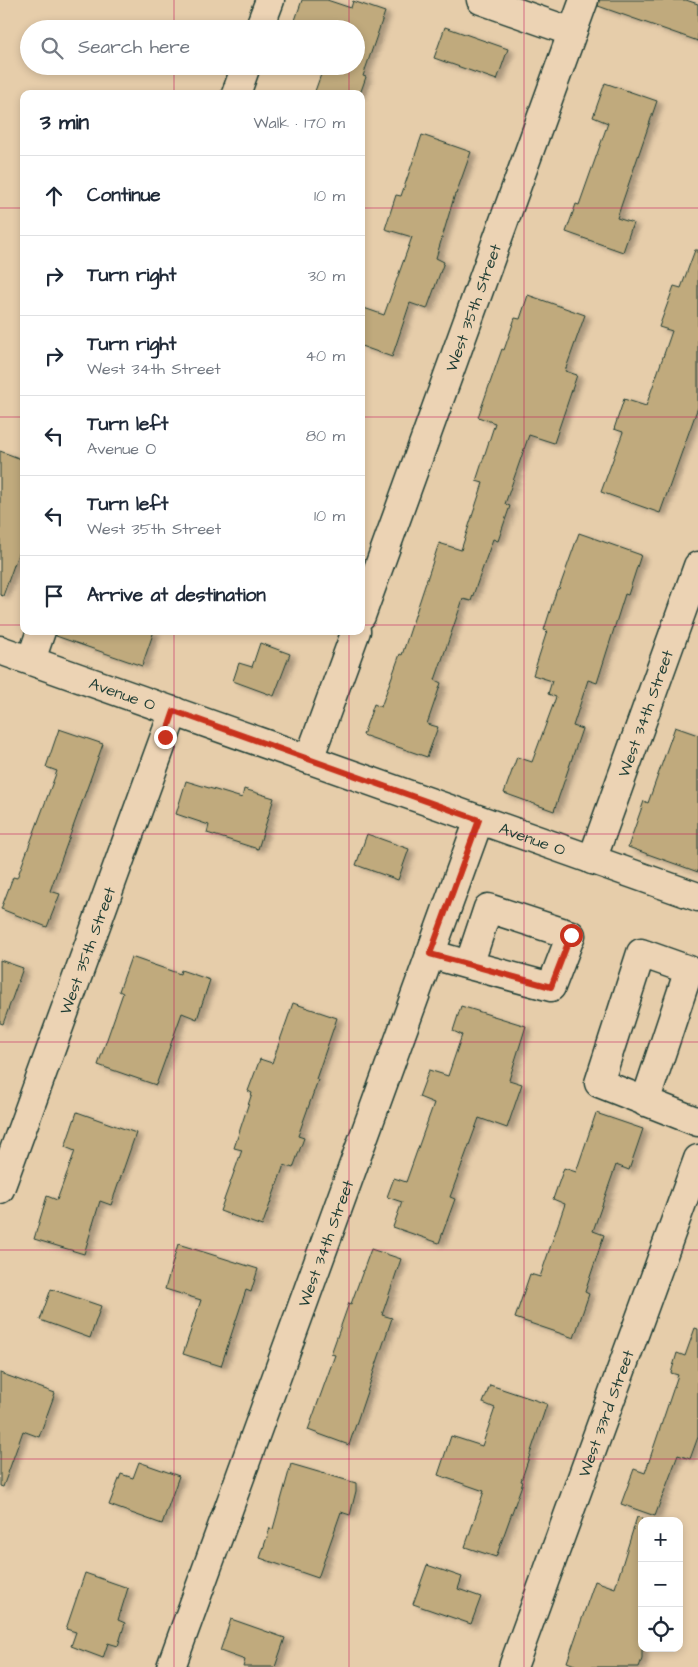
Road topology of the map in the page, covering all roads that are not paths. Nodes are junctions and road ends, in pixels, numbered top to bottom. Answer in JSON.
{"nodes":[{"id":1,"x":270,"y":0,"type":"edge"},
{"id":2,"x":481,"y":0,"type":"edge"},
{"id":3,"x":584,"y":0,"type":"edge"},
{"id":4,"x":262,"y":20,"type":"edge"},
{"id":5,"x":572,"y":32,"type":"junction"},
{"id":6,"x":243,"y":75,"type":"edge"},
{"id":7,"x":237,"y":90,"type":"edge"},
{"id":8,"x":698,"y":566,"type":"edge"},
{"id":9,"x":365,"y":605,"type":"edge"},
{"id":10,"x":40,"y":635,"type":"edge"},
{"id":11,"x":355,"y":635,"type":"edge"},
{"id":12,"x":0,"y":650,"type":"edge"},
{"id":13,"x":31,"y":660,"type":"junction"},
{"id":14,"x":174,"y":711,"type":"junction"},
{"id":15,"x":309,"y":759,"type":"junction"},
{"id":16,"x":479,"y":820,"type":"junction"},
{"id":17,"x":592,"y":860,"type":"junction"},
{"id":18,"x":698,"y":898,"type":"edge"},
{"id":19,"x":430,"y":954,"type":"junction"},
{"id":20,"x":469,"y":965,"type":"dead end"},
{"id":21,"x":645,"y":1102,"type":"junction"},
{"id":22,"x":698,"y":1122,"type":"edge"},
{"id":23,"x":698,"y":1159,"type":"edge"},
{"id":24,"x":0,"y":1189,"type":"edge"},
{"id":25,"x":171,"y":1667,"type":"edge"},
{"id":26,"x":513,"y":1667,"type":"edge"}],
"edges":[{"from":1,"to":4,"type":"street"},
{"from":2,"to":5,"type":"street"},
{"from":3,"to":5,"type":"street","name":"West 35th Street"},
{"from":5,"to":9,"type":"street","name":"West 35th Street"},
{"from":6,"to":7,"type":"street"},
{"from":8,"to":17,"type":"street","name":"West 34th Street"},
{"from":10,"to":13,"type":"street"},
{"from":11,"to":15,"type":"street"},
{"from":12,"to":13,"type":"street","name":"Avenue O"},
{"from":13,"to":14,"type":"street","name":"Avenue O"},
{"from":14,"to":15,"type":"street","name":"Avenue O"},
{"from":14,"to":24,"type":"street","name":"West 35th Street"},
{"from":15,"to":16,"type":"street","name":"Avenue O"},
{"from":16,"to":17,"type":"street","name":"Avenue O"},
{"from":16,"to":19,"type":"street","name":"West 34th Street"},
{"from":17,"to":18,"type":"street","name":"Avenue O"},
{"from":19,"to":20,"type":"street"},
{"from":19,"to":25,"type":"street","name":"West 34th Street"},
{"from":21,"to":21,"type":"street"},
{"from":21,"to":22,"type":"street"},
{"from":23,"to":26,"type":"street","name":"West 33rd Street"}]}
